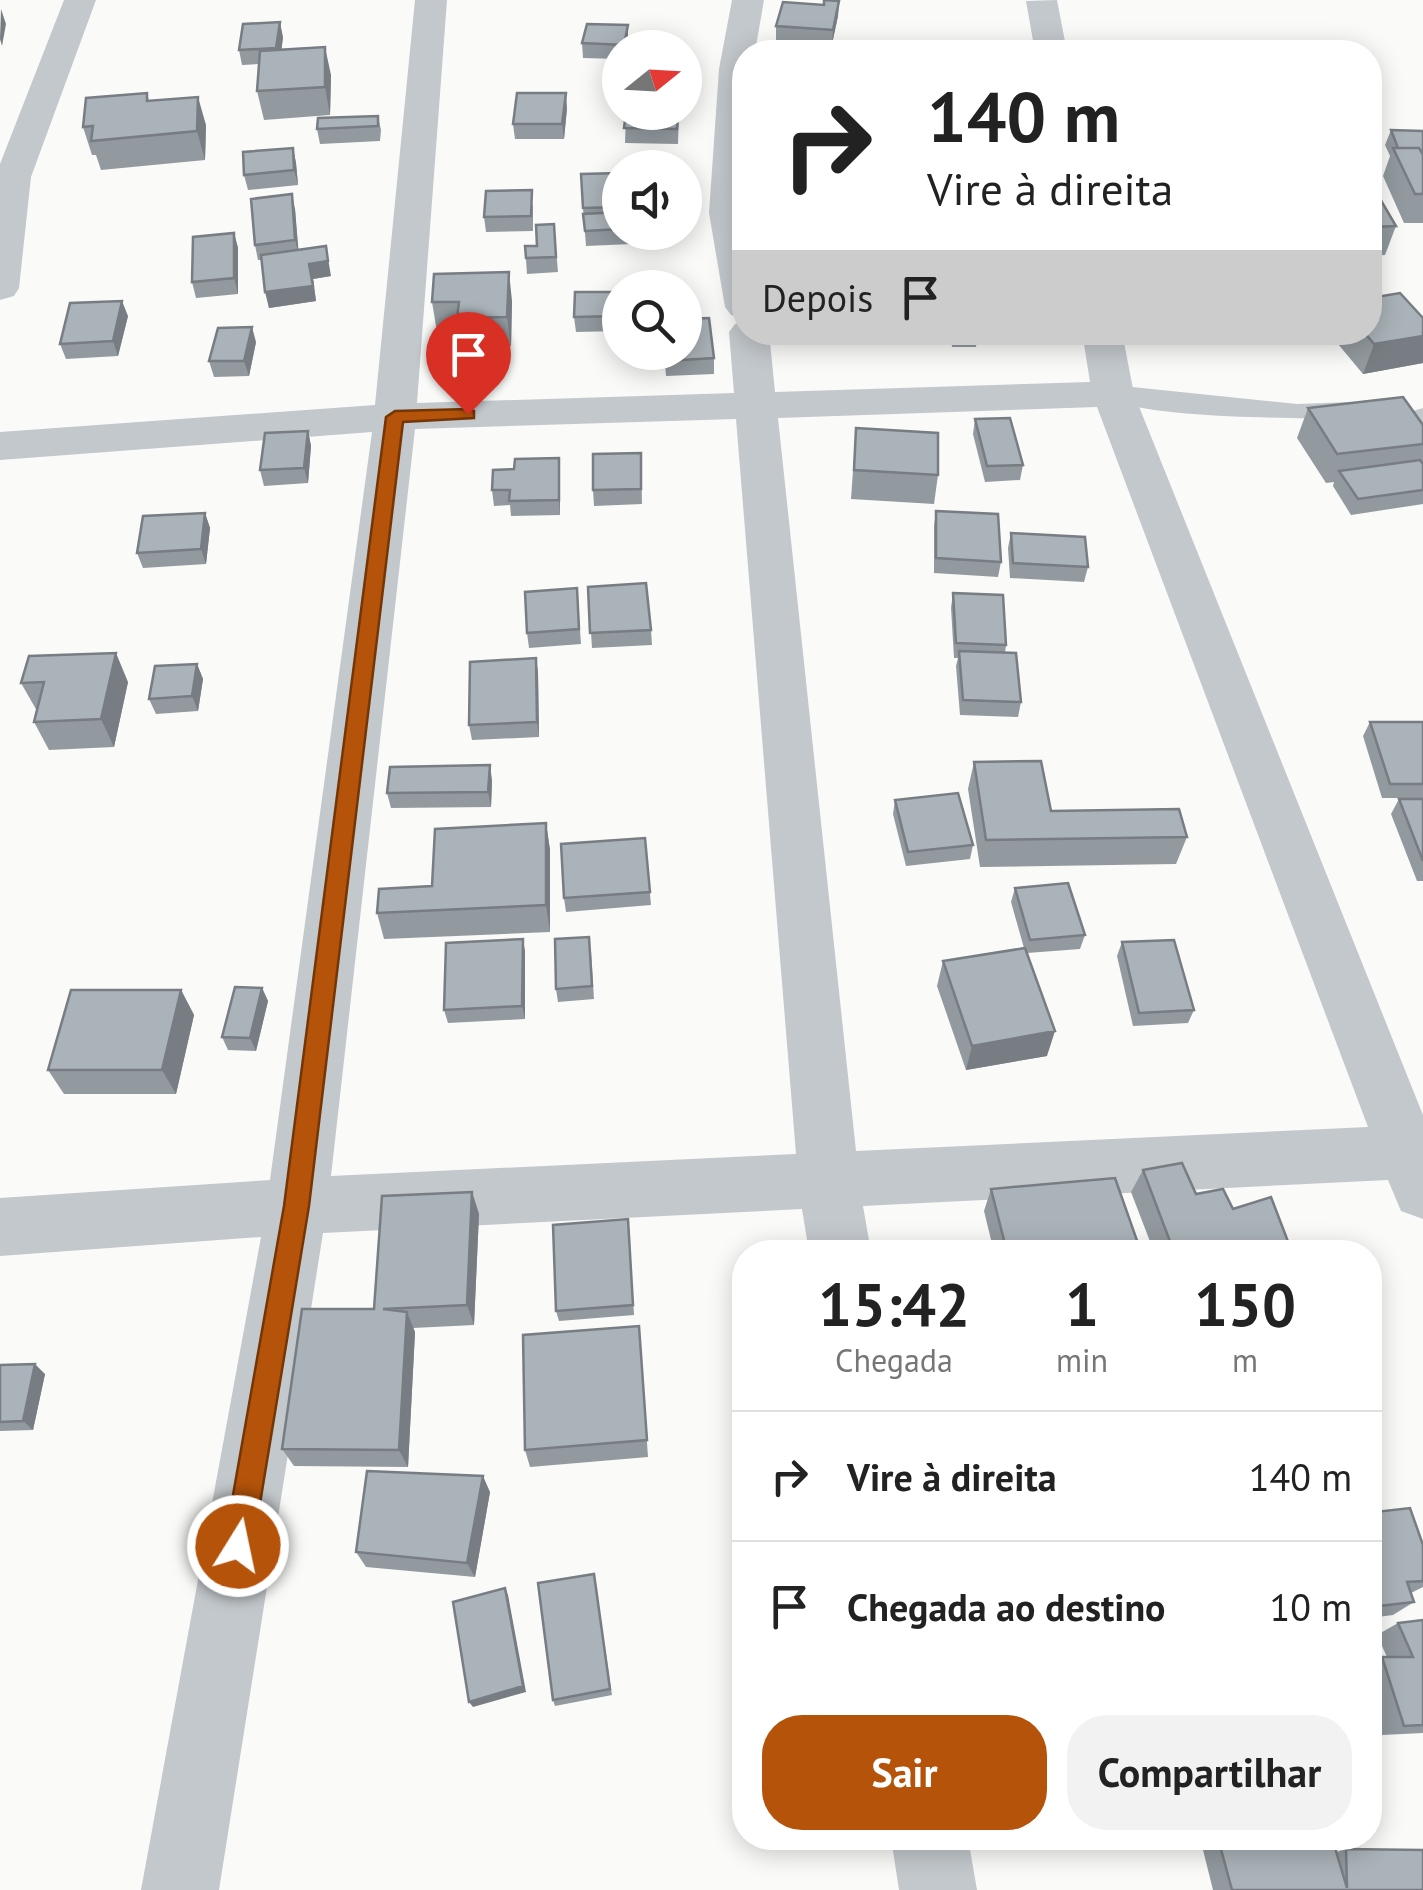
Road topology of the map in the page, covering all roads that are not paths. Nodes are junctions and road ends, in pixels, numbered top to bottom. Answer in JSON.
{"nodes":[{"id":1,"x":80,"y":0,"type":"edge"},
{"id":2,"x":430,"y":0,"type":"edge"},
{"id":3,"x":748,"y":0,"type":"edge"},
{"id":4,"x":1042,"y":1,"type":"edge"},
{"id":5,"x":741,"y":40,"type":"edge"},
{"id":6,"x":1050,"y":40,"type":"edge"},
{"id":7,"x":732,"y":133,"type":"edge"},
{"id":8,"x":7,"y":177,"type":"edge"},
{"id":9,"x":732,"y":238,"type":"edge"},
{"id":10,"x":0,"y":288,"type":"edge"},
{"id":11,"x":750,"y":345,"type":"edge"},
{"id":12,"x":1104,"y":345,"type":"edge"},
{"id":13,"x":1112,"y":394,"type":"junction"},
{"id":14,"x":759,"y":405,"type":"junction"},
{"id":15,"x":395,"y":417,"type":"junction"},
{"id":16,"x":1423,"y":417,"type":"edge"},
{"id":17,"x":0,"y":446,"type":"edge"},
{"id":18,"x":1417,"y":1165,"type":"edge"},
{"id":19,"x":829,"y":1182,"type":"junction"},
{"id":20,"x":297,"y":1206,"type":"junction"},
{"id":21,"x":0,"y":1227,"type":"edge"},
{"id":22,"x":838,"y":1240,"type":"edge"},
{"id":23,"x":932,"y":1850,"type":"edge"},
{"id":24,"x":180,"y":1890,"type":"edge"},
{"id":25,"x":938,"y":1890,"type":"edge"}],
"edges":[{"from":1,"to":8,"type":"street"},
{"from":2,"to":15,"type":"street"},
{"from":3,"to":5,"type":"street"},
{"from":4,"to":6,"type":"street"},
{"from":7,"to":9,"type":"street"},
{"from":8,"to":10,"type":"street"},
{"from":11,"to":14,"type":"street"},
{"from":12,"to":13,"type":"street"},
{"from":13,"to":14,"type":"street"},
{"from":13,"to":16,"type":"lane"},
{"from":13,"to":18,"type":"street"},
{"from":14,"to":15,"type":"street"},
{"from":14,"to":19,"type":"street"},
{"from":15,"to":17,"type":"street"},
{"from":15,"to":20,"type":"street"},
{"from":18,"to":19,"type":"street"},
{"from":19,"to":20,"type":"street"},
{"from":19,"to":22,"type":"street"},
{"from":20,"to":21,"type":"street"},
{"from":20,"to":24,"type":"street"},
{"from":23,"to":25,"type":"street"}]}
